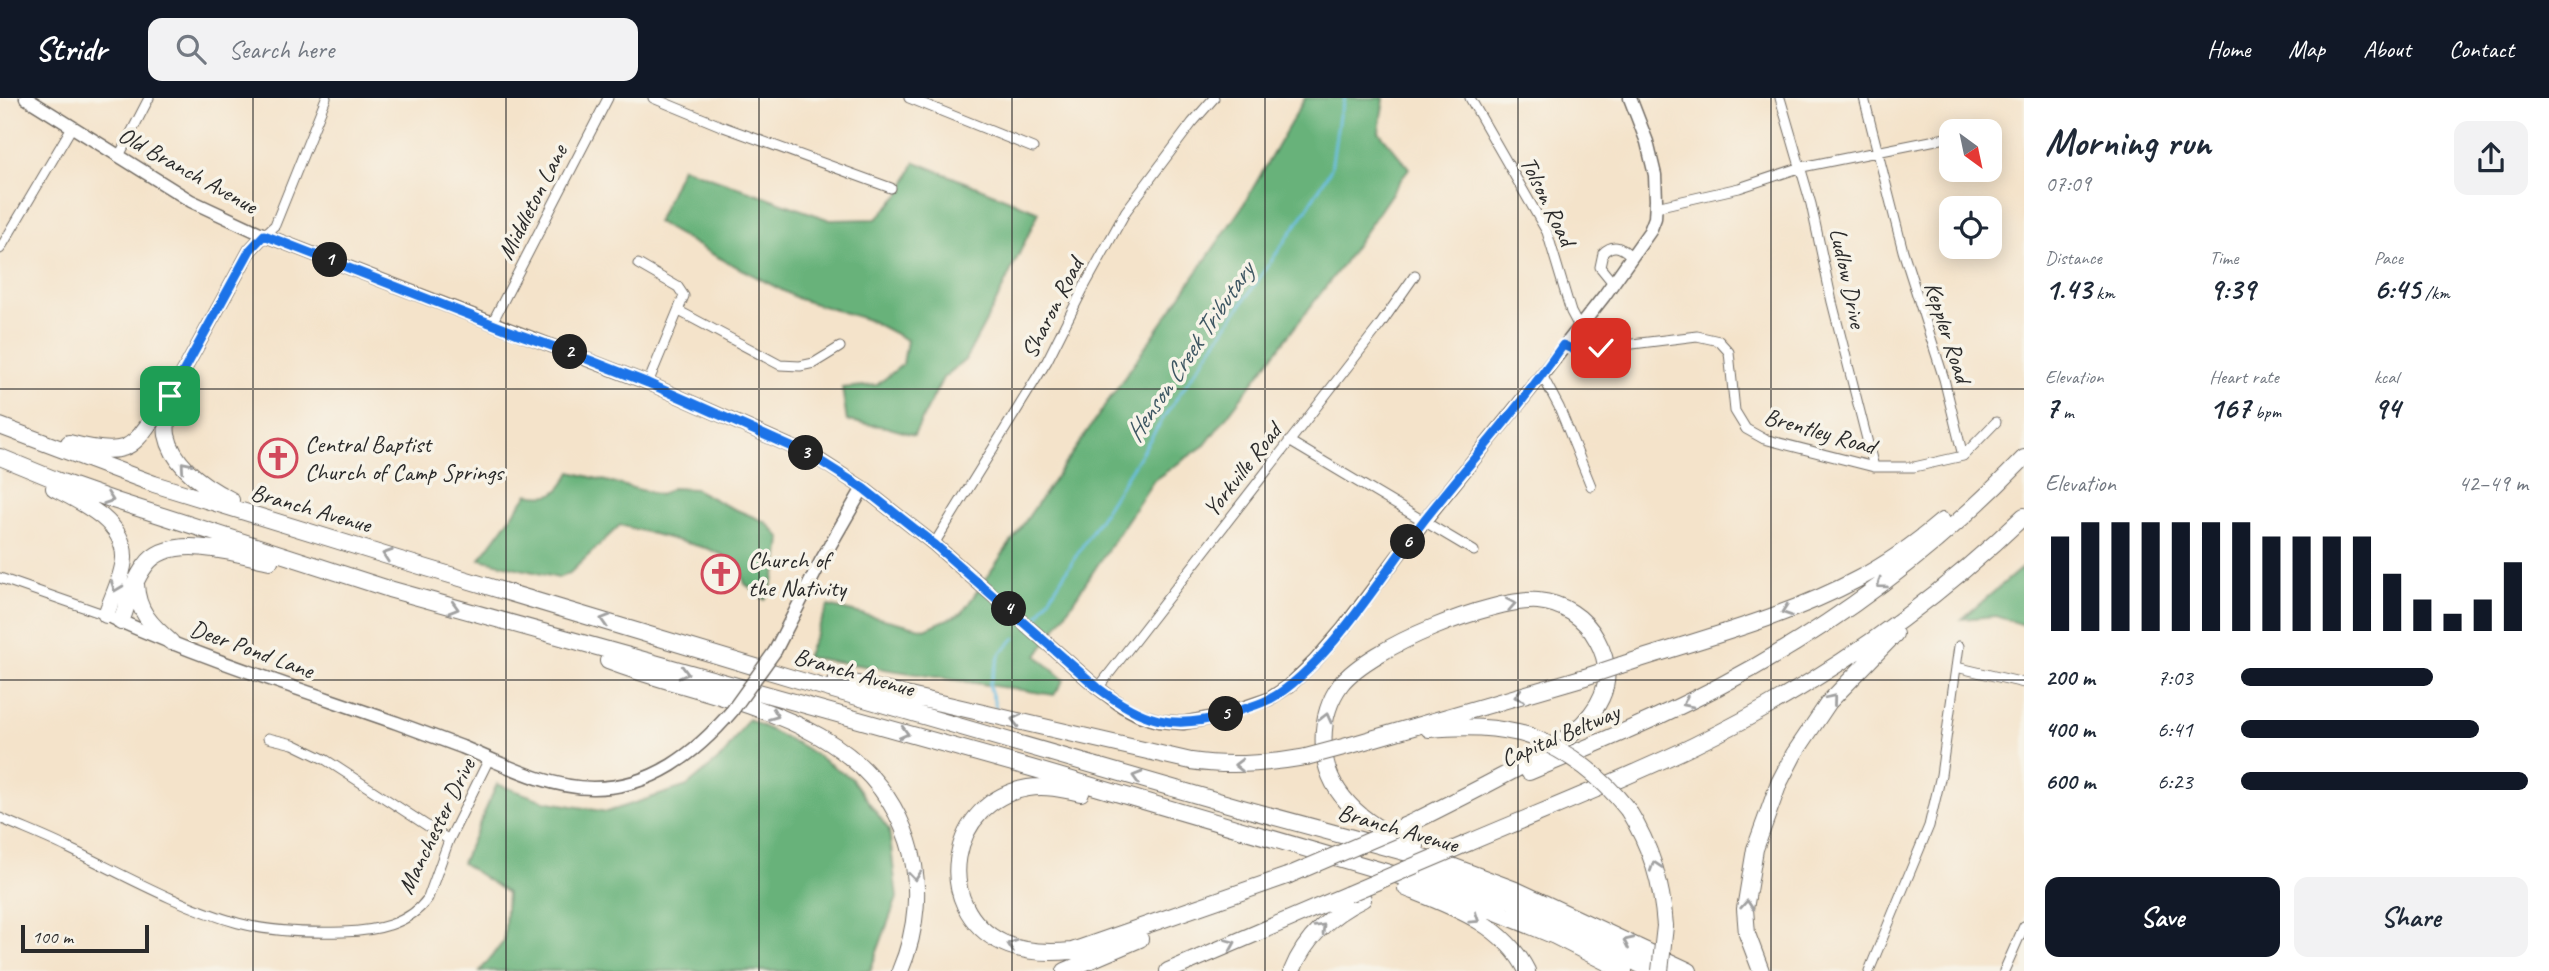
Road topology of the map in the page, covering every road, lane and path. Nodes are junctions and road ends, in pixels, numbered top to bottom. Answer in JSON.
{"nodes":[{"id":1,"x":26,"y":98,"type":"edge"},
{"id":2,"x":149,"y":98,"type":"edge"},
{"id":3,"x":326,"y":98,"type":"edge"},
{"id":4,"x":608,"y":98,"type":"edge"},
{"id":5,"x":653,"y":98,"type":"edge"},
{"id":6,"x":909,"y":98,"type":"edge"},
{"id":7,"x":1214,"y":98,"type":"edge"},
{"id":8,"x":1470,"y":98,"type":"edge"},
{"id":9,"x":1630,"y":98,"type":"edge"},
{"id":10,"x":1780,"y":98,"type":"edge"},
{"id":11,"x":1864,"y":98,"type":"edge"},
{"id":12,"x":72,"y":127,"type":"junction"},
{"id":13,"x":1939,"y":139,"type":"edge"},
{"id":14,"x":1033,"y":149,"type":"dead end"},
{"id":15,"x":1879,"y":150,"type":"junction"},
{"id":16,"x":119,"y":156,"type":"junction"},
{"id":17,"x":1802,"y":167,"type":"junction"},
{"id":18,"x":891,"y":188,"type":"dead end"},
{"id":19,"x":1656,"y":207,"type":"junction"},
{"id":20,"x":264,"y":235,"type":"junction"},
{"id":21,"x":0,"y":249,"type":"edge"},
{"id":22,"x":1632,"y":257,"type":"junction"},
{"id":23,"x":638,"y":264,"type":"dead end"},
{"id":24,"x":1415,"y":275,"type":"dead end"},
{"id":25,"x":1613,"y":283,"type":"junction"},
{"id":26,"x":679,"y":311,"type":"junction"},
{"id":27,"x":492,"y":323,"type":"junction"},
{"id":28,"x":1579,"y":327,"type":"junction"},
{"id":29,"x":1563,"y":345,"type":"junction"},
{"id":30,"x":840,"y":346,"type":"dead end"},
{"id":31,"x":1542,"y":375,"type":"junction"},
{"id":32,"x":648,"y":383,"type":"junction"},
{"id":33,"x":170,"y":396,"type":"junction"},
{"id":34,"x":1996,"y":422,"type":"dead end"},
{"id":35,"x":0,"y":425,"type":"edge"},
{"id":36,"x":1289,"y":441,"type":"junction"},
{"id":37,"x":2024,"y":452,"type":"edge"},
{"id":38,"x":1963,"y":456,"type":"junction"},
{"id":39,"x":0,"y":458,"type":"edge"},
{"id":40,"x":2024,"y":458,"type":"edge"},
{"id":41,"x":1874,"y":467,"type":"junction"},
{"id":42,"x":1591,"y":486,"type":"dead end"},
{"id":43,"x":863,"y":488,"type":"junction"},
{"id":44,"x":2024,"y":516,"type":"edge"},
{"id":45,"x":1425,"y":520,"type":"junction"},
{"id":46,"x":332,"y":538,"type":"junction"},
{"id":47,"x":934,"y":544,"type":"junction"},
{"id":48,"x":1474,"y":551,"type":"dead end"},
{"id":49,"x":1986,"y":551,"type":"junction"},
{"id":50,"x":0,"y":578,"type":"edge"},
{"id":51,"x":136,"y":582,"type":"junction"},
{"id":52,"x":389,"y":589,"type":"junction"},
{"id":53,"x":106,"y":615,"type":"junction"},
{"id":54,"x":121,"y":622,"type":"junction"},
{"id":55,"x":524,"y":629,"type":"junction"},
{"id":56,"x":670,"y":640,"type":"junction"},
{"id":57,"x":171,"y":642,"type":"junction"},
{"id":58,"x":1959,"y":646,"type":"dead end"},
{"id":59,"x":1956,"y":667,"type":"junction"},
{"id":60,"x":2024,"y":683,"type":"edge"},
{"id":61,"x":1098,"y":688,"type":"junction"},
{"id":62,"x":268,"y":738,"type":"dead end"},
{"id":63,"x":1351,"y":745,"type":"junction"},
{"id":64,"x":489,"y":759,"type":"junction"},
{"id":65,"x":1242,"y":808,"type":"junction"},
{"id":66,"x":0,"y":817,"type":"edge"},
{"id":67,"x":1210,"y":820,"type":"junction"},
{"id":68,"x":1411,"y":823,"type":"junction"},
{"id":69,"x":449,"y":840,"type":"junction"},
{"id":70,"x":1299,"y":847,"type":"junction"},
{"id":71,"x":1287,"y":876,"type":"junction"},
{"id":72,"x":1355,"y":897,"type":"junction"},
{"id":73,"x":1565,"y":913,"type":"junction"},
{"id":74,"x":2024,"y":926,"type":"edge"},
{"id":75,"x":900,"y":971,"type":"edge"},
{"id":76,"x":1065,"y":971,"type":"edge"},
{"id":77,"x":1168,"y":971,"type":"edge"},
{"id":78,"x":1293,"y":971,"type":"edge"},
{"id":79,"x":1527,"y":971,"type":"edge"},
{"id":80,"x":1624,"y":971,"type":"edge"},
{"id":81,"x":1653,"y":971,"type":"edge"},
{"id":82,"x":1660,"y":971,"type":"edge"},
{"id":83,"x":1689,"y":971,"type":"edge"},
{"id":84,"x":1761,"y":971,"type":"edge"},
{"id":85,"x":1869,"y":971,"type":"edge"},
{"id":86,"x":2004,"y":971,"type":"edge"}],
"edges":[{"from":1,"to":12,"type":"street","name":"Old Branch Avenue"},
{"from":2,"to":16,"type":"street"},
{"from":3,"to":20,"type":"street"},
{"from":4,"to":27,"type":"street","name":"Middleton Lane"},
{"from":5,"to":18,"type":"street"},
{"from":6,"to":14,"type":"street"},
{"from":7,"to":47,"type":"street","name":"Sharon Road"},
{"from":8,"to":28,"type":"street","name":"Tolson Road"},
{"from":9,"to":19,"type":"street"},
{"from":10,"to":17,"type":"street","name":"Ludlow Drive"},
{"from":11,"to":15,"type":"street","name":"Keppler Road"},
{"from":12,"to":16,"type":"street","name":"Old Branch Avenue"},
{"from":12,"to":21,"type":"street"},
{"from":13,"to":15,"type":"street"},
{"from":15,"to":17,"type":"street"},
{"from":15,"to":38,"type":"street","name":"Keppler Road"},
{"from":16,"to":20,"type":"street","name":"Old Branch Avenue"},
{"from":17,"to":19,"type":"street"},
{"from":17,"to":41,"type":"street","name":"Ludlow Drive"},
{"from":19,"to":22,"type":"street","name":"Old Branch Avenue"},
{"from":20,"to":27,"type":"street","name":"Old Branch Avenue"},
{"from":20,"to":33,"type":"street"},
{"from":22,"to":25,"type":"street","name":"Old Branch Avenue"},
{"from":22,"to":25,"type":"street"},
{"from":23,"to":26,"type":"street"},
{"from":24,"to":36,"type":"street","name":"Yorkville Road"},
{"from":25,"to":28,"type":"street","name":"Old Branch Avenue"},
{"from":26,"to":30,"type":"street"},
{"from":26,"to":32,"type":"street"},
{"from":27,"to":32,"type":"street","name":"Old Branch Avenue"},
{"from":28,"to":29,"type":"street","name":"Old Branch Avenue"},
{"from":29,"to":31,"type":"street","name":"Old Branch Avenue"},
{"from":29,"to":41,"type":"street","name":"Brentley Road"},
{"from":31,"to":42,"type":"street"},
{"from":31,"to":45,"type":"street","name":"Old Branch Avenue"},
{"from":32,"to":43,"type":"street","name":"Old Branch Avenue"},
{"from":33,"to":35,"type":"highway"},
{"from":46,"to":33,"type":"highway","one_way":true},
{"from":34,"to":38,"type":"street"},
{"from":35,"to":46,"type":"highway","name":"Branch Avenue"},
{"from":36,"to":45,"type":"street"},
{"from":36,"to":61,"type":"street","name":"Yorkville Road"},
{"from":37,"to":63,"type":"highway","one_way":true,"bridge":true},
{"from":38,"to":41,"type":"street","name":"Brentley Road"},
{"from":39,"to":52,"type":"highway","name":"Branch Avenue","one_way":true},
{"from":39,"to":53,"type":"highway","one_way":true},
{"from":40,"to":68,"type":"highway","name":"Capital Beltway","one_way":true},
{"from":43,"to":47,"type":"street","name":"Old Branch Avenue"},
{"from":43,"to":64,"type":"street","name":"Manchester Drive","bridge":true},
{"from":44,"to":49,"type":"highway"},
{"from":45,"to":48,"type":"street"},
{"from":45,"to":61,"type":"street","name":"Old Branch Avenue"},
{"from":56,"to":46,"type":"highway","name":"Branch Avenue","one_way":true},
{"from":47,"to":61,"type":"street","name":"Old Branch Avenue"},
{"from":49,"to":72,"type":"highway","bridge":true},
{"from":84,"to":49,"type":"highway","one_way":true},
{"from":50,"to":53,"type":"street","name":"Deer Pond Lane"},
{"from":51,"to":52,"type":"highway"},
{"from":51,"to":54,"type":"highway"},
{"from":51,"to":57,"type":"highway"},
{"from":52,"to":55,"type":"highway","name":"Branch Avenue","one_way":true},
{"from":53,"to":54,"type":"street","name":"Deer Pond Lane"},
{"from":54,"to":57,"type":"street","name":"Deer Pond Lane"},
{"from":55,"to":67,"type":"highway","name":"Branch Avenue","one_way":true},
{"from":55,"to":75,"type":"highway","one_way":true},
{"from":63,"to":56,"type":"highway","one_way":true,"bridge":true},
{"from":65,"to":56,"type":"highway","name":"Branch Avenue","one_way":true},
{"from":57,"to":64,"type":"street","name":"Deer Pond Lane"},
{"from":58,"to":59,"type":"street"},
{"from":59,"to":60,"type":"street"},
{"from":59,"to":85,"type":"street"},
{"from":62,"to":69,"type":"street"},
{"from":82,"to":63,"type":"highway","one_way":true,"bridge":true},
{"from":64,"to":69,"type":"street","name":"Manchester Drive"},
{"from":65,"to":73,"type":"highway","name":"Branch Avenue"},
{"from":65,"to":81,"type":"highway"},
{"from":66,"to":69,"type":"street","name":"Manchester Drive"},
{"from":67,"to":70,"type":"highway","name":"Branch Avenue"},
{"from":71,"to":67,"type":"highway","one_way":true},
{"from":68,"to":71,"type":"highway","name":"Capital Beltway","bridge":true},
{"from":73,"to":68,"type":"highway","one_way":true},
{"from":70,"to":79,"type":"highway","one_way":true},
{"from":70,"to":80,"type":"highway","name":"Branch Avenue"},
{"from":71,"to":76,"type":"highway","name":"Capital Beltway"},
{"from":77,"to":72,"type":"highway","one_way":true},
{"from":78,"to":72,"type":"highway","one_way":true},
{"from":83,"to":73,"type":"highway","name":"Branch Avenue","one_way":true},
{"from":74,"to":86,"type":"street"}]}
